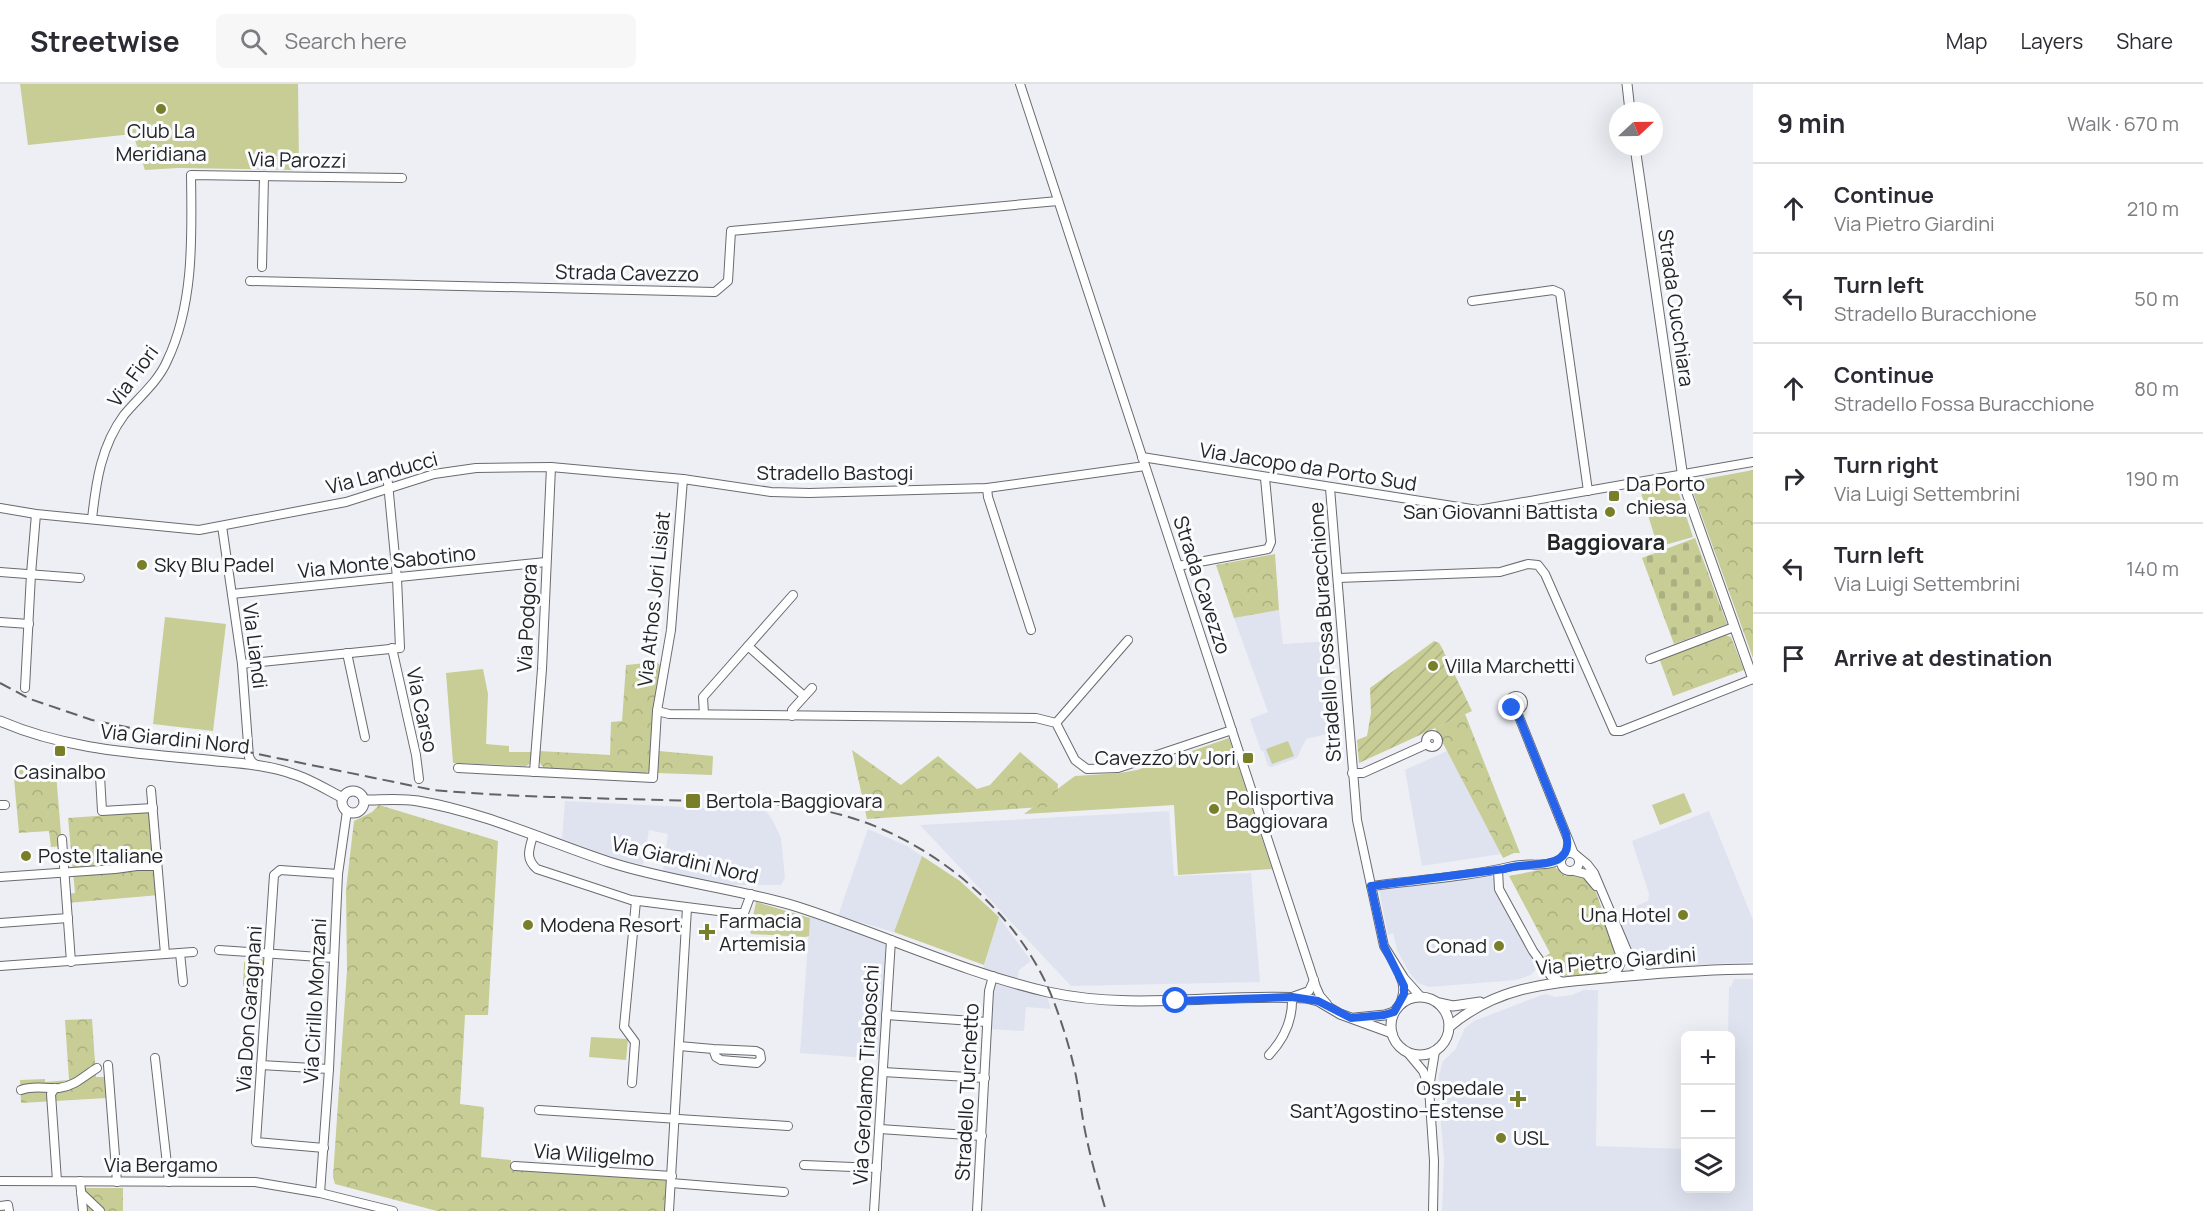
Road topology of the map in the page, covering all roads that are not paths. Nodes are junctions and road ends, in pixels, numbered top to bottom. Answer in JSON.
{"nodes":[{"id":1,"x":1020,"y":84,"type":"edge"},
{"id":2,"x":1627,"y":84,"type":"edge"},
{"id":3,"x":1629,"y":102,"type":"edge"},
{"id":4,"x":1636,"y":156,"type":"edge"},
{"id":5,"x":191,"y":176,"type":"joint"},
{"id":6,"x":264,"y":176,"type":"junction"},
{"id":7,"x":402,"y":178,"type":"dead end"},
{"id":8,"x":1058,"y":201,"type":"junction"},
{"id":9,"x":262,"y":267,"type":"dead end"},
{"id":10,"x":250,"y":281,"type":"dead end"},
{"id":11,"x":1472,"y":301,"type":"dead end"},
{"id":12,"x":1143,"y":461,"type":"junction"},
{"id":13,"x":1753,"y":462,"type":"edge"},
{"id":14,"x":550,"y":467,"type":"junction"},
{"id":15,"x":1682,"y":474,"type":"junction"},
{"id":16,"x":1265,"y":477,"type":"junction"},
{"id":17,"x":683,"y":480,"type":"junction"},
{"id":18,"x":388,"y":486,"type":"junction"},
{"id":19,"x":987,"y":488,"type":"junction"},
{"id":20,"x":1330,"y":488,"type":"junction"},
{"id":21,"x":1588,"y":491,"type":"junction"},
{"id":22,"x":0,"y":508,"type":"edge"},
{"id":23,"x":36,"y":514,"type":"junction"},
{"id":24,"x":92,"y":519,"type":"junction"},
{"id":25,"x":222,"y":526,"type":"junction"},
{"id":26,"x":546,"y":562,"type":"junction"},
{"id":27,"x":1178,"y":566,"type":"junction"},
{"id":28,"x":0,"y":572,"type":"edge"},
{"id":29,"x":31,"y":574,"type":"junction"},
{"id":30,"x":80,"y":578,"type":"dead end"},
{"id":31,"x":397,"y":578,"type":"junction"},
{"id":32,"x":1338,"y":578,"type":"junction"},
{"id":33,"x":232,"y":594,"type":"junction"},
{"id":34,"x":793,"y":595,"type":"dead end"},
{"id":35,"x":0,"y":622,"type":"edge"},
{"id":36,"x":29,"y":624,"type":"junction"},
{"id":37,"x":1734,"y":627,"type":"junction"},
{"id":38,"x":1031,"y":630,"type":"dead end"},
{"id":39,"x":1128,"y":640,"type":"dead end"},
{"id":40,"x":748,"y":646,"type":"junction"},
{"id":41,"x":396,"y":648,"type":"junction"},
{"id":42,"x":347,"y":653,"type":"junction"},
{"id":43,"x":1650,"y":659,"type":"dead end"},
{"id":44,"x":242,"y":664,"type":"junction"},
{"id":45,"x":1753,"y":679,"type":"edge"},
{"id":46,"x":26,"y":688,"type":"dead end"},
{"id":47,"x":812,"y":688,"type":"dead end"},
{"id":48,"x":804,"y":696,"type":"junction"},
{"id":49,"x":1517,"y":709,"type":"dead end"},
{"id":50,"x":657,"y":711,"type":"junction"},
{"id":51,"x":704,"y":714,"type":"junction"},
{"id":52,"x":792,"y":716,"type":"junction"},
{"id":53,"x":0,"y":722,"type":"edge"},
{"id":54,"x":1056,"y":723,"type":"junction"},
{"id":55,"x":1232,"y":730,"type":"junction"},
{"id":56,"x":365,"y":737,"type":"dead end"},
{"id":57,"x":1427,"y":744,"type":"dead end"},
{"id":58,"x":257,"y":766,"type":"junction"},
{"id":59,"x":458,"y":768,"type":"dead end"},
{"id":60,"x":534,"y":772,"type":"junction"},
{"id":61,"x":1352,"y":773,"type":"junction"},
{"id":62,"x":100,"y":776,"type":"dead end"},
{"id":63,"x":419,"y":779,"type":"dead end"},
{"id":64,"x":151,"y":790,"type":"dead end"},
{"id":65,"x":343,"y":798,"type":"junction"},
{"id":66,"x":364,"y":800,"type":"junction"},
{"id":67,"x":153,"y":808,"type":"junction"},
{"id":68,"x":347,"y":811,"type":"junction"},
{"id":69,"x":533,"y":836,"type":"junction"},
{"id":70,"x":62,"y":839,"type":"dead end"},
{"id":71,"x":1568,"y":841,"type":"junction"},
{"id":72,"x":1575,"y":855,"type":"junction"},
{"id":73,"x":1563,"y":856,"type":"junction"},
{"id":74,"x":1554,"y":863,"type":"junction"},
{"id":75,"x":157,"y":866,"type":"junction"},
{"id":76,"x":1562,"y":867,"type":"junction"},
{"id":77,"x":1501,"y":869,"type":"junction"},
{"id":78,"x":64,"y":871,"type":"junction"},
{"id":79,"x":1574,"y":871,"type":"junction"},
{"id":80,"x":338,"y":874,"type":"junction"},
{"id":81,"x":0,"y":877,"type":"edge"},
{"id":82,"x":1371,"y":886,"type":"junction"},
{"id":83,"x":751,"y":894,"type":"junction"},
{"id":84,"x":636,"y":901,"type":"junction"},
{"id":85,"x":687,"y":908,"type":"junction"},
{"id":86,"x":68,"y":918,"type":"junction"},
{"id":87,"x":0,"y":923,"type":"edge"},
{"id":88,"x":891,"y":940,"type":"junction"},
{"id":89,"x":219,"y":950,"type":"dead end"},
{"id":90,"x":193,"y":952,"type":"dead end"},
{"id":91,"x":180,"y":953,"type":"junction"},
{"id":92,"x":165,"y":954,"type":"junction"},
{"id":93,"x":269,"y":954,"type":"junction"},
{"id":94,"x":334,"y":958,"type":"junction"},
{"id":95,"x":70,"y":962,"type":"junction"},
{"id":96,"x":1394,"y":963,"type":"junction"},
{"id":97,"x":0,"y":966,"type":"edge"},
{"id":98,"x":1753,"y":969,"type":"edge"},
{"id":99,"x":1648,"y":974,"type":"junction"},
{"id":100,"x":993,"y":976,"type":"junction"},
{"id":101,"x":1607,"y":978,"type":"junction"},
{"id":102,"x":1314,"y":980,"type":"junction"},
{"id":103,"x":183,"y":982,"type":"dead end"},
{"id":104,"x":1564,"y":982,"type":"junction"},
{"id":105,"x":1420,"y":996,"type":"junction"},
{"id":106,"x":1292,"y":997,"type":"junction"},
{"id":107,"x":1485,"y":1002,"type":"junction"},
{"id":108,"x":1439,"y":1004,"type":"junction"},
{"id":109,"x":1397,"y":1008,"type":"junction"},
{"id":110,"x":1332,"y":1010,"type":"junction"},
{"id":111,"x":886,"y":1016,"type":"junction"},
{"id":112,"x":1351,"y":1018,"type":"junction"},
{"id":113,"x":987,"y":1022,"type":"junction"},
{"id":114,"x":1449,"y":1027,"type":"junction"},
{"id":115,"x":1392,"y":1033,"type":"junction"},
{"id":116,"x":679,"y":1046,"type":"junction"},
{"id":117,"x":713,"y":1049,"type":"junction"},
{"id":118,"x":1435,"y":1051,"type":"junction"},
{"id":119,"x":1408,"y":1053,"type":"junction"},
{"id":120,"x":1269,"y":1055,"type":"dead end"},
{"id":121,"x":156,"y":1058,"type":"dead end"},
{"id":122,"x":108,"y":1065,"type":"dead end"},
{"id":123,"x":261,"y":1065,"type":"junction"},
{"id":124,"x":97,"y":1068,"type":"dead end"},
{"id":125,"x":329,"y":1069,"type":"junction"},
{"id":126,"x":883,"y":1072,"type":"junction"},
{"id":127,"x":985,"y":1078,"type":"junction"},
{"id":128,"x":632,"y":1083,"type":"dead end"},
{"id":129,"x":55,"y":1088,"type":"junction"},
{"id":130,"x":1429,"y":1088,"type":"junction"},
{"id":131,"x":21,"y":1090,"type":"dead end"},
{"id":132,"x":538,"y":1110,"type":"dead end"},
{"id":133,"x":675,"y":1119,"type":"junction"},
{"id":134,"x":788,"y":1126,"type":"dead end"},
{"id":135,"x":880,"y":1129,"type":"junction"},
{"id":136,"x":982,"y":1136,"type":"junction"},
{"id":137,"x":324,"y":1148,"type":"junction"},
{"id":138,"x":804,"y":1165,"type":"dead end"},
{"id":139,"x":515,"y":1166,"type":"dead end"},
{"id":140,"x":878,"y":1168,"type":"junction"},
{"id":141,"x":671,"y":1180,"type":"junction"},
{"id":142,"x":0,"y":1181,"type":"edge"},
{"id":143,"x":57,"y":1181,"type":"junction"},
{"id":144,"x":80,"y":1181,"type":"junction"},
{"id":145,"x":117,"y":1182,"type":"junction"},
{"id":146,"x":169,"y":1182,"type":"junction"},
{"id":147,"x":784,"y":1192,"type":"dead end"},
{"id":148,"x":81,"y":1193,"type":"junction"},
{"id":149,"x":320,"y":1194,"type":"junction"},
{"id":150,"x":0,"y":1206,"type":"edge"},
{"id":151,"x":9,"y":1211,"type":"edge"},
{"id":152,"x":83,"y":1211,"type":"edge"},
{"id":153,"x":100,"y":1211,"type":"edge"},
{"id":154,"x":393,"y":1211,"type":"edge"},
{"id":155,"x":669,"y":1211,"type":"edge"},
{"id":156,"x":874,"y":1211,"type":"edge"},
{"id":157,"x":977,"y":1211,"type":"edge"},
{"id":158,"x":1433,"y":1211,"type":"edge"}],
"edges":[{"from":1,"to":8,"type":"street","name":"Strada Cavezzo"},
{"from":2,"to":3,"type":"main road"},
{"from":4,"to":15,"type":"main road","name":"Strada Cucchiara"},
{"from":5,"to":6,"type":"street","name":"Via Parozzi"},
{"from":5,"to":24,"type":"street","name":"Via Fiori"},
{"from":6,"to":7,"type":"street","name":"Via Parozzi"},
{"from":6,"to":9,"type":"street"},
{"from":8,"to":10,"type":"street","name":"Strada Cavezzo"},
{"from":8,"to":12,"type":"street","name":"Strada Cavezzo"},
{"from":11,"to":21,"type":"street"},
{"from":12,"to":16,"type":"street","name":"Via Jacopo da Porto Sud"},
{"from":12,"to":19,"type":"street","name":"Stradello Bastogi"},
{"from":12,"to":27,"type":"street","name":"Strada Cavezzo"},
{"from":13,"to":15,"type":"street","name":"Via Jacopo da Porto Sud"},
{"from":14,"to":17,"type":"street","name":"Via Landucci"},
{"from":14,"to":18,"type":"street","name":"Via Landucci"},
{"from":14,"to":26,"type":"street","name":"Via Podgora"},
{"from":15,"to":21,"type":"street","name":"Via Jacopo da Porto Sud"},
{"from":15,"to":37,"type":"main road","name":"Strada Cucchiara"},
{"from":16,"to":20,"type":"street","name":"Via Jacopo da Porto Sud"},
{"from":16,"to":27,"type":"street"},
{"from":17,"to":19,"type":"street","name":"Stradello Bastogi"},
{"from":17,"to":50,"type":"street","name":"Via Athos Jori Lisiat"},
{"from":18,"to":25,"type":"street","name":"Via Landucci"},
{"from":18,"to":31,"type":"street","name":"Via Carso"},
{"from":19,"to":38,"type":"street"},
{"from":20,"to":21,"type":"street","name":"Via Jacopo da Porto Sud"},
{"from":20,"to":32,"type":"street","name":"Stradello Fossa Buracchione"},
{"from":22,"to":23,"type":"street","name":"Via Landucci"},
{"from":23,"to":24,"type":"street","name":"Via Landucci"},
{"from":23,"to":29,"type":"street"},
{"from":24,"to":25,"type":"street","name":"Via Landucci"},
{"from":25,"to":33,"type":"street","name":"Via Liandi"},
{"from":26,"to":31,"type":"street","name":"Via Monte Sabotino"},
{"from":26,"to":60,"type":"street","name":"Via Podgora"},
{"from":27,"to":55,"type":"street","name":"Strada Cavezzo"},
{"from":28,"to":29,"type":"street"},
{"from":29,"to":30,"type":"street"},
{"from":29,"to":36,"type":"street"},
{"from":31,"to":33,"type":"street","name":"Via Monte Sabotino"},
{"from":31,"to":41,"type":"street","name":"Via Carso"},
{"from":32,"to":45,"type":"street"},
{"from":32,"to":61,"type":"street","name":"Stradello Fossa Buracchione"},
{"from":33,"to":44,"type":"street","name":"Via Liandi"},
{"from":34,"to":40,"type":"street"},
{"from":35,"to":36,"type":"street"},
{"from":36,"to":46,"type":"street"},
{"from":37,"to":43,"type":"street"},
{"from":37,"to":45,"type":"main road","name":"Strada Cucchiara"},
{"from":39,"to":54,"type":"street"},
{"from":40,"to":48,"type":"street"},
{"from":40,"to":51,"type":"street"},
{"from":41,"to":42,"type":"street"},
{"from":41,"to":63,"type":"street","name":"Via Carso"},
{"from":42,"to":44,"type":"street"},
{"from":42,"to":56,"type":"street"},
{"from":44,"to":58,"type":"street","name":"Via Liandi"},
{"from":47,"to":48,"type":"street"},
{"from":48,"to":52,"type":"street"},
{"from":49,"to":71,"type":"street"},
{"from":50,"to":51,"type":"street","name":"Via Athos Jori Lisiat"},
{"from":50,"to":60,"type":"street"},
{"from":51,"to":52,"type":"street","name":"Via Athos Jori Lisiat"},
{"from":52,"to":54,"type":"street","name":"Via Athos Jori Lisiat"},
{"from":53,"to":58,"type":"main road","name":"Via Giardini Nord"},
{"from":54,"to":55,"type":"street"},
{"from":55,"to":102,"type":"street","name":"Strada Cavezzo"},
{"from":57,"to":61,"type":"street","name":"Stradello Fossa Buracchione"},
{"from":58,"to":65,"type":"main road","name":"Via Giardini Nord"},
{"from":59,"to":60,"type":"street"},
{"from":61,"to":82,"type":"street","name":"Stradello Fossa Buracchione"},
{"from":62,"to":67,"type":"street"},
{"from":64,"to":67,"type":"street"},
{"from":65,"to":66,"type":"main road","name":"Via Giardini Nord"},
{"from":65,"to":68,"type":"main road"},
{"from":66,"to":68,"type":"main road"},
{"from":66,"to":69,"type":"main road","name":"Via Giardini Nord"},
{"from":67,"to":75,"type":"street"},
{"from":68,"to":80,"type":"street","name":"Via Cirillo Monzani"},
{"from":69,"to":83,"type":"main road","name":"Via Giardini Nord"},
{"from":69,"to":84,"type":"street"},
{"from":70,"to":78,"type":"street"},
{"from":71,"to":72,"type":"street"},
{"from":71,"to":73,"type":"street"},
{"from":72,"to":73,"type":"street"},
{"from":72,"to":79,"type":"street"},
{"from":72,"to":99,"type":"street"},
{"from":73,"to":74,"type":"street"},
{"from":73,"to":76,"type":"street"},
{"from":74,"to":76,"type":"street"},
{"from":74,"to":77,"type":"street"},
{"from":75,"to":78,"type":"street"},
{"from":75,"to":92,"type":"street"},
{"from":76,"to":79,"type":"street"},
{"from":77,"to":82,"type":"street"},
{"from":77,"to":104,"type":"street"},
{"from":78,"to":81,"type":"street"},
{"from":78,"to":86,"type":"street"},
{"from":79,"to":101,"type":"street"},
{"from":80,"to":93,"type":"street","name":"Via Don Garagnani"},
{"from":80,"to":94,"type":"street","name":"Via Cirillo Monzani"},
{"from":82,"to":96,"type":"street","name":"Stradello Fossa Buracchione"},
{"from":83,"to":85,"type":"street"},
{"from":83,"to":88,"type":"main road","name":"Via Giardini Nord"},
{"from":84,"to":85,"type":"street"},
{"from":84,"to":128,"type":"street"},
{"from":85,"to":116,"type":"street"},
{"from":86,"to":87,"type":"street"},
{"from":86,"to":95,"type":"street"},
{"from":88,"to":100,"type":"main road","name":"Via Giardini Nord"},
{"from":88,"to":111,"type":"street","name":"Via Gerolamo Tiraboschi"},
{"from":89,"to":93,"type":"street"},
{"from":90,"to":91,"type":"street"},
{"from":91,"to":92,"type":"street"},
{"from":91,"to":103,"type":"street"},
{"from":92,"to":95,"type":"street"},
{"from":93,"to":94,"type":"street"},
{"from":93,"to":123,"type":"street","name":"Via Don Garagnani"},
{"from":94,"to":125,"type":"street","name":"Via Cirillo Monzani"},
{"from":95,"to":97,"type":"street"},
{"from":96,"to":105,"type":"street"},
{"from":96,"to":109,"type":"street"},
{"from":98,"to":99,"type":"main road","name":"Via Pietro Giardini"},
{"from":99,"to":101,"type":"main road","name":"Via Pietro Giardini"},
{"from":100,"to":106,"type":"main road"},
{"from":100,"to":113,"type":"street","name":"Stradello Turchetto"},
{"from":101,"to":104,"type":"main road","name":"Via Pietro Giardini"},
{"from":102,"to":106,"type":"street"},
{"from":102,"to":110,"type":"street","name":"Strada Cavezzo"},
{"from":104,"to":107,"type":"main road","name":"Via Pietro Giardini"},
{"from":105,"to":108,"type":"main road","name":"Via Pietro Giardini"},
{"from":105,"to":109,"type":"main road"},
{"from":106,"to":110,"type":"main road"},
{"from":106,"to":120,"type":"street"},
{"from":107,"to":108,"type":"main road","name":"Via Pietro Giardini"},
{"from":107,"to":114,"type":"main road","name":"Via Pietro Giardini"},
{"from":108,"to":114,"type":"main road"},
{"from":109,"to":112,"type":"main road"},
{"from":109,"to":115,"type":"main road"},
{"from":110,"to":112,"type":"main road"},
{"from":111,"to":113,"type":"street"},
{"from":111,"to":126,"type":"street","name":"Via Gerolamo Tiraboschi"},
{"from":112,"to":115,"type":"main road"},
{"from":113,"to":127,"type":"street","name":"Stradello Turchetto"},
{"from":114,"to":118,"type":"main road","name":"Via Pietro Giardini"},
{"from":115,"to":119,"type":"main road"},
{"from":116,"to":117,"type":"street"},
{"from":116,"to":133,"type":"street"},
{"from":117,"to":117,"type":"street"},
{"from":118,"to":119,"type":"main road"},
{"from":118,"to":130,"type":"street"},
{"from":119,"to":130,"type":"street"},
{"from":121,"to":146,"type":"street"},
{"from":122,"to":145,"type":"street"},
{"from":123,"to":125,"type":"street"},
{"from":123,"to":137,"type":"street","name":"Via Don Garagnani"},
{"from":124,"to":129,"type":"street"},
{"from":125,"to":137,"type":"street","name":"Via Cirillo Monzani"},
{"from":126,"to":127,"type":"street"},
{"from":126,"to":135,"type":"street","name":"Via Gerolamo Tiraboschi"},
{"from":127,"to":136,"type":"street","name":"Stradello Turchetto"},
{"from":129,"to":131,"type":"street"},
{"from":129,"to":143,"type":"street"},
{"from":130,"to":158,"type":"street"},
{"from":132,"to":133,"type":"street"},
{"from":133,"to":134,"type":"street"},
{"from":133,"to":141,"type":"street"},
{"from":135,"to":136,"type":"street"},
{"from":135,"to":140,"type":"street","name":"Via Gerolamo Tiraboschi"},
{"from":136,"to":157,"type":"street","name":"Stradello Turchetto"},
{"from":137,"to":149,"type":"street","name":"Via Cirillo Monzani"},
{"from":138,"to":140,"type":"street"},
{"from":139,"to":141,"type":"street","name":"Via Wiligelmo"},
{"from":140,"to":156,"type":"street","name":"Via Gerolamo Tiraboschi"},
{"from":141,"to":147,"type":"street","name":"Via Wiligelmo"},
{"from":141,"to":155,"type":"street"},
{"from":142,"to":143,"type":"street","name":"Via Bergamo"},
{"from":143,"to":144,"type":"street","name":"Via Bergamo"},
{"from":144,"to":145,"type":"street","name":"Via Bergamo"},
{"from":144,"to":148,"type":"street"},
{"from":145,"to":146,"type":"street","name":"Via Bergamo"},
{"from":146,"to":149,"type":"street","name":"Via Bergamo"},
{"from":148,"to":152,"type":"street"},
{"from":148,"to":153,"type":"street"},
{"from":149,"to":154,"type":"street","name":"Via Bergamo"},
{"from":150,"to":151,"type":"street"}]}
